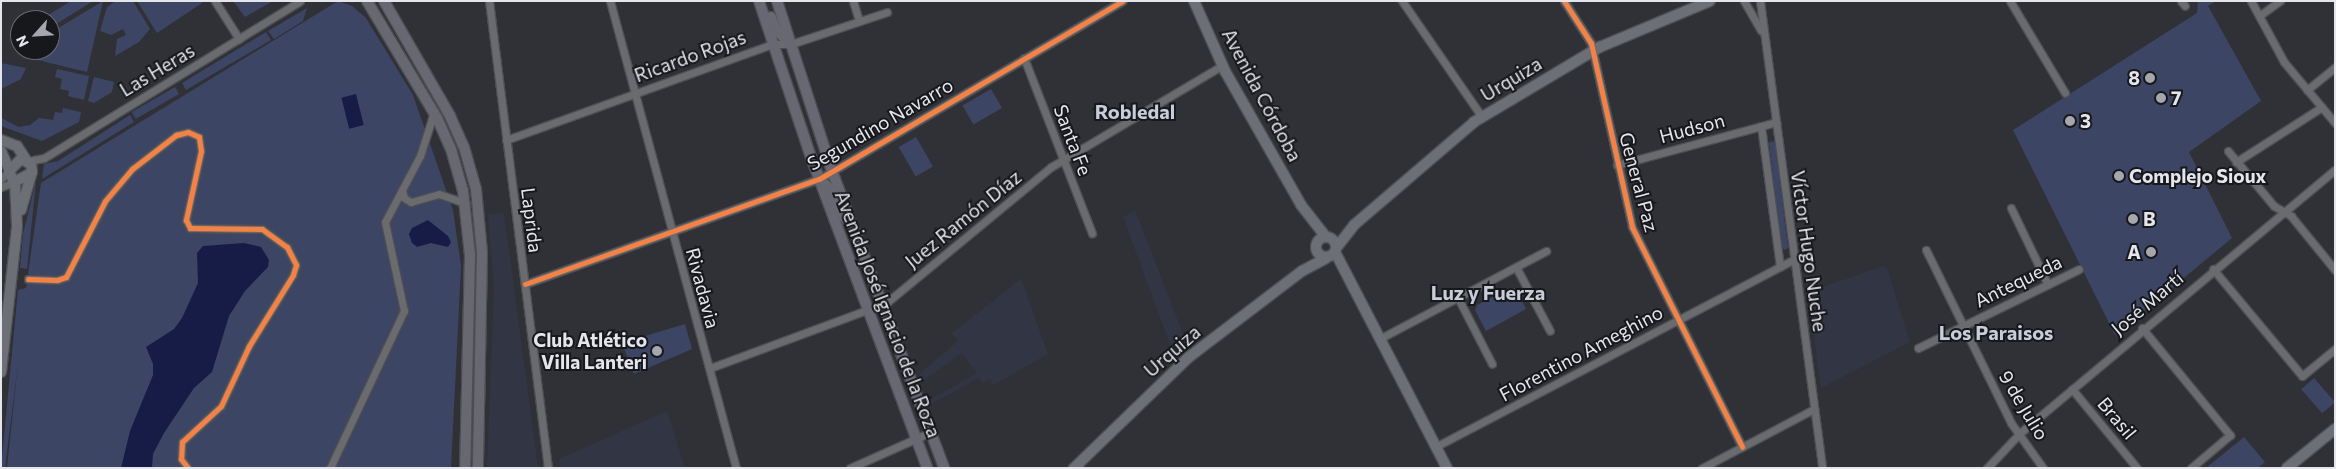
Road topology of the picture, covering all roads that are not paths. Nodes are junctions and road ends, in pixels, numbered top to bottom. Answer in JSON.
{"nodes":[{"id":1,"x":215,"y":1,"type":"edge"},
{"id":2,"x":300,"y":1,"type":"edge"},
{"id":3,"x":367,"y":1,"type":"edge"},
{"id":4,"x":384,"y":1,"type":"edge"},
{"id":5,"x":489,"y":1,"type":"edge"},
{"id":6,"x":610,"y":1,"type":"edge"},
{"id":7,"x":760,"y":1,"type":"edge"},
{"id":8,"x":777,"y":1,"type":"edge"},
{"id":9,"x":853,"y":1,"type":"edge"},
{"id":10,"x":1123,"y":1,"type":"edge"},
{"id":11,"x":1194,"y":1,"type":"edge"},
{"id":12,"x":1402,"y":1,"type":"edge"},
{"id":13,"x":1564,"y":1,"type":"edge"},
{"id":14,"x":1710,"y":1,"type":"edge"},
{"id":15,"x":1744,"y":1,"type":"edge"},
{"id":16,"x":1760,"y":1,"type":"edge"},
{"id":17,"x":2010,"y":1,"type":"edge"},
{"id":18,"x":2251,"y":1,"type":"edge"},
{"id":19,"x":2280,"y":1,"type":"edge"},
{"id":20,"x":887,"y":12,"type":"dead end"},
{"id":21,"x":2259,"y":16,"type":"junction"},
{"id":22,"x":859,"y":21,"type":"junction"},
{"id":23,"x":1764,"y":38,"type":"junction"},
{"id":24,"x":239,"y":39,"type":"junction"},
{"id":25,"x":773,"y":44,"type":"junction"},
{"id":26,"x":791,"y":44,"type":"junction"},
{"id":27,"x":1593,"y":52,"type":"junction"},
{"id":28,"x":1024,"y":58,"type":"junction"},
{"id":29,"x":1222,"y":65,"type":"junction"},
{"id":30,"x":2335,"y":67,"type":"edge"},
{"id":31,"x":2307,"y":90,"type":"junction"},
{"id":32,"x":635,"y":93,"type":"junction"},
{"id":33,"x":2065,"y":93,"type":"dead end"},
{"id":34,"x":2322,"y":107,"type":"junction"},
{"id":35,"x":434,"y":112,"type":"junction"},
{"id":36,"x":1482,"y":118,"type":"junction"},
{"id":37,"x":1776,"y":122,"type":"junction"},
{"id":38,"x":2335,"y":123,"type":"edge"},
{"id":39,"x":1761,"y":126,"type":"junction"},
{"id":40,"x":1,"y":140,"type":"edge"},
{"id":41,"x":506,"y":140,"type":"junction"},
{"id":42,"x":1,"y":151,"type":"edge"},
{"id":43,"x":2228,"y":152,"type":"dead end"},
{"id":44,"x":27,"y":160,"type":"junction"},
{"id":45,"x":1063,"y":160,"type":"junction"},
{"id":46,"x":2236,"y":162,"type":"junction"},
{"id":47,"x":1617,"y":165,"type":"junction"},
{"id":48,"x":9,"y":170,"type":"junction"},
{"id":49,"x":2335,"y":170,"type":"edge"},
{"id":50,"x":832,"y":171,"type":"junction"},
{"id":51,"x":30,"y":174,"type":"junction"},
{"id":52,"x":1,"y":179,"type":"edge"},
{"id":53,"x":819,"y":179,"type":"junction"},
{"id":54,"x":15,"y":182,"type":"junction"},
{"id":55,"x":1,"y":187,"type":"edge"},
{"id":56,"x":402,"y":190,"type":"junction"},
{"id":57,"x":465,"y":203,"type":"junction"},
{"id":58,"x":1302,"y":204,"type":"junction"},
{"id":59,"x":2010,"y":208,"type":"dead end"},
{"id":60,"x":2283,"y":212,"type":"junction"},
{"id":61,"x":1354,"y":225,"type":"junction"},
{"id":62,"x":17,"y":226,"type":"junction"},
{"id":63,"x":672,"y":231,"type":"junction"},
{"id":64,"x":855,"y":231,"type":"junction"},
{"id":65,"x":1092,"y":234,"type":"dead end"},
{"id":66,"x":1327,"y":237,"type":"junction"},
{"id":67,"x":1317,"y":247,"type":"junction"},
{"id":68,"x":1926,"y":250,"type":"dead end"},
{"id":69,"x":1546,"y":251,"type":"dead end"},
{"id":70,"x":847,"y":254,"type":"junction"},
{"id":71,"x":1331,"y":254,"type":"junction"},
{"id":72,"x":1794,"y":260,"type":"junction"},
{"id":73,"x":1516,"y":267,"type":"junction"},
{"id":74,"x":1780,"y":267,"type":"junction"},
{"id":75,"x":2213,"y":269,"type":"junction"},
{"id":76,"x":2079,"y":270,"type":"dead end"},
{"id":77,"x":2335,"y":270,"type":"edge"},
{"id":78,"x":1302,"y":272,"type":"junction"},
{"id":79,"x":28,"y":279,"type":"dead end"},
{"id":80,"x":525,"y":284,"type":"junction"},
{"id":81,"x":2048,"y":285,"type":"junction"},
{"id":82,"x":1458,"y":298,"type":"junction"},
{"id":83,"x":882,"y":305,"type":"junction"},
{"id":84,"x":868,"y":310,"type":"junction"},
{"id":85,"x":1678,"y":320,"type":"junction"},
{"id":86,"x":1963,"y":326,"type":"junction"},
{"id":87,"x":2142,"y":328,"type":"junction"},
{"id":88,"x":1550,"y":331,"type":"dead end"},
{"id":89,"x":1379,"y":339,"type":"junction"},
{"id":90,"x":1918,"y":348,"type":"dead end"},
{"id":91,"x":2335,"y":349,"type":"edge"},
{"id":92,"x":1492,"y":364,"type":"dead end"},
{"id":93,"x":710,"y":368,"type":"junction"},
{"id":94,"x":1,"y":372,"type":"edge"},
{"id":95,"x":2072,"y":389,"type":"junction"},
{"id":96,"x":1814,"y":409,"type":"junction"},
{"id":97,"x":2335,"y":428,"type":"edge"},
{"id":98,"x":930,"y":432,"type":"junction"},
{"id":99,"x":2020,"y":433,"type":"junction"},
{"id":100,"x":916,"y":438,"type":"junction"},
{"id":101,"x":1435,"y":447,"type":"junction"},
{"id":102,"x":1742,"y":447,"type":"junction"},
{"id":103,"x":1446,"y":467,"type":"edge"},
{"id":104,"x":188,"y":468,"type":"edge"},
{"id":105,"x":330,"y":468,"type":"edge"},
{"id":106,"x":465,"y":468,"type":"edge"},
{"id":107,"x":478,"y":468,"type":"edge"},
{"id":108,"x":548,"y":468,"type":"edge"},
{"id":109,"x":736,"y":468,"type":"edge"},
{"id":110,"x":850,"y":468,"type":"edge"},
{"id":111,"x":928,"y":468,"type":"edge"},
{"id":112,"x":944,"y":468,"type":"edge"},
{"id":113,"x":1074,"y":468,"type":"edge"},
{"id":114,"x":1702,"y":468,"type":"edge"},
{"id":115,"x":1822,"y":468,"type":"edge"},
{"id":116,"x":1986,"y":468,"type":"edge"},
{"id":117,"x":2043,"y":468,"type":"edge"},
{"id":118,"x":2137,"y":468,"type":"edge"},
{"id":119,"x":2191,"y":468,"type":"edge"},
{"id":120,"x":2287,"y":468,"type":"edge"}],
"edges":[{"from":1,"to":24,"type":"street"},
{"from":2,"to":24,"type":"street","name":"Las Heras"},
{"from":3,"to":35,"type":"main road"},
{"from":4,"to":107,"type":"main road"},
{"from":5,"to":41,"type":"street","name":"Laprida"},
{"from":6,"to":32,"type":"street","name":"Rivadavia"},
{"from":7,"to":25,"type":"main road","name":"Avenida José Ignacio de la Roza"},
{"from":7,"to":26,"type":"main road"},
{"from":8,"to":26,"type":"main road","name":"Avenida José Ignacio de la Roza"},
{"from":9,"to":22,"type":"street"},
{"from":10,"to":28,"type":"street","name":"Segundino Navarro"},
{"from":11,"to":29,"type":"street","name":"Avenida Córdoba"},
{"from":12,"to":36,"type":"street"},
{"from":13,"to":27,"type":"street","name":"General Paz"},
{"from":14,"to":27,"type":"street","name":"Urquiza"},
{"from":15,"to":23,"type":"street","name":"Víctor Hugo Nuche"},
{"from":16,"to":23,"type":"street","name":"Víctor Hugo Nuche"},
{"from":17,"to":33,"type":"street"},
{"from":18,"to":21,"type":"street"},
{"from":19,"to":21,"type":"street"},
{"from":20,"to":22,"type":"street","name":"Ricardo Rojas"},
{"from":21,"to":31,"type":"street"},
{"from":22,"to":26,"type":"street","name":"Ricardo Rojas"},
{"from":23,"to":37,"type":"street","name":"Víctor Hugo Nuche"},
{"from":24,"to":44,"type":"street","name":"Las Heras"},
{"from":25,"to":26,"type":"street","name":"Ricardo Rojas"},
{"from":25,"to":32,"type":"street","name":"Ricardo Rojas"},
{"from":25,"to":53,"type":"main road","name":"Avenida José Ignacio de la Roza"},
{"from":26,"to":50,"type":"main road","name":"Avenida José Ignacio de la Roza"},
{"from":27,"to":36,"type":"street","name":"Urquiza"},
{"from":27,"to":47,"type":"street","name":"General Paz"},
{"from":28,"to":45,"type":"street","name":"Santa Fe"},
{"from":28,"to":50,"type":"street","name":"Segundino Navarro"},
{"from":29,"to":45,"type":"street","name":"Juez Ramón Díaz"},
{"from":29,"to":58,"type":"street","name":"Avenida Córdoba"},
{"from":30,"to":31,"type":"street"},
{"from":31,"to":34,"type":"street"},
{"from":32,"to":41,"type":"street","name":"Ricardo Rojas"},
{"from":32,"to":63,"type":"street","name":"Rivadavia"},
{"from":34,"to":38,"type":"street"},
{"from":34,"to":46,"type":"street"},
{"from":35,"to":56,"type":"street"},
{"from":35,"to":57,"type":"main road"},
{"from":36,"to":61,"type":"street","name":"Urquiza"},
{"from":37,"to":39,"type":"street","name":"Hudson"},
{"from":37,"to":72,"type":"street","name":"Víctor Hugo Nuche"},
{"from":39,"to":47,"type":"street","name":"Hudson"},
{"from":39,"to":74,"type":"street","name":"Víctor Hugo Nuche"},
{"from":40,"to":44,"type":"street"},
{"from":41,"to":80,"type":"street","name":"Laprida"},
{"from":42,"to":48,"type":"street"},
{"from":43,"to":46,"type":"street"},
{"from":44,"to":48,"type":"street"},
{"from":44,"to":51,"type":"street"},
{"from":45,"to":65,"type":"street","name":"Santa Fe"},
{"from":45,"to":83,"type":"street","name":"Juez Ramón Díaz"},
{"from":46,"to":60,"type":"street"},
{"from":47,"to":85,"type":"street","name":"General Paz"},
{"from":48,"to":52,"type":"street"},
{"from":48,"to":54,"type":"street"},
{"from":49,"to":60,"type":"street","name":"José Martí"},
{"from":50,"to":53,"type":"street","name":"Segundino Navarro"},
{"from":50,"to":64,"type":"main road","name":"Avenida José Ignacio de la Roza"},
{"from":51,"to":54,"type":"street"},
{"from":51,"to":62,"type":"street"},
{"from":53,"to":63,"type":"street","name":"Segundino Navarro"},
{"from":53,"to":64,"type":"main road"},
{"from":53,"to":70,"type":"main road","name":"Avenida José Ignacio de la Roza"},
{"from":54,"to":55,"type":"street"},
{"from":54,"to":62,"type":"street"},
{"from":56,"to":57,"type":"street"},
{"from":56,"to":105,"type":"street"},
{"from":57,"to":106,"type":"main road"},
{"from":58,"to":66,"type":"street","name":"Avenida Córdoba"},
{"from":58,"to":67,"type":"street","name":"Avenida Córdoba"},
{"from":59,"to":81,"type":"street"},
{"from":60,"to":75,"type":"street","name":"José Martí"},
{"from":60,"to":77,"type":"street"},
{"from":61,"to":66,"type":"street","name":"Urquiza"},
{"from":61,"to":71,"type":"street","name":"Urquiza"},
{"from":62,"to":94,"type":"street"},
{"from":63,"to":80,"type":"street","name":"Segundino Navarro"},
{"from":63,"to":93,"type":"street","name":"Rivadavia"},
{"from":64,"to":83,"type":"main road","name":"Avenida José Ignacio de la Roza"},
{"from":66,"to":67,"type":"street","name":"Urquiza"},
{"from":66,"to":71,"type":"street","name":"Avenida Córdoba"},
{"from":67,"to":71,"type":"street"},
{"from":67,"to":78,"type":"street","name":"Urquiza"},
{"from":68,"to":86,"type":"street","name":"9 de Julio"},
{"from":69,"to":73,"type":"street"},
{"from":70,"to":83,"type":"main road"},
{"from":70,"to":84,"type":"main road","name":"Avenida José Ignacio de la Roza"},
{"from":71,"to":78,"type":"street","name":"Urquiza"},
{"from":71,"to":89,"type":"street"},
{"from":72,"to":74,"type":"street","name":"Florentino Ameghino"},
{"from":72,"to":96,"type":"street","name":"Víctor Hugo Nuche"},
{"from":73,"to":82,"type":"street"},
{"from":73,"to":88,"type":"street"},
{"from":74,"to":85,"type":"street","name":"Florentino Ameghino"},
{"from":75,"to":87,"type":"street","name":"José Martí"},
{"from":75,"to":91,"type":"street"},
{"from":76,"to":81,"type":"street","name":"Antequeda"},
{"from":78,"to":113,"type":"street","name":"Urquiza"},
{"from":79,"to":104,"type":"street"},
{"from":80,"to":108,"type":"street","name":"Laprida"},
{"from":81,"to":86,"type":"street","name":"Antequeda"},
{"from":82,"to":89,"type":"street"},
{"from":82,"to":92,"type":"street"},
{"from":83,"to":84,"type":"street","name":"Juez Ramón Díaz"},
{"from":83,"to":98,"type":"main road","name":"Avenida José Ignacio de la Roza"},
{"from":84,"to":93,"type":"street","name":"Juez Ramón Díaz"},
{"from":84,"to":100,"type":"main road","name":"Avenida José Ignacio de la Roza"},
{"from":85,"to":101,"type":"street","name":"Florentino Ameghino"},
{"from":85,"to":102,"type":"street","name":"General Paz"},
{"from":86,"to":90,"type":"street","name":"Antequeda"},
{"from":86,"to":99,"type":"street","name":"9 de Julio"},
{"from":87,"to":95,"type":"street","name":"José Martí"},
{"from":87,"to":119,"type":"street"},
{"from":89,"to":101,"type":"street"},
{"from":93,"to":109,"type":"street","name":"Rivadavia"},
{"from":95,"to":99,"type":"street","name":"José Martí"},
{"from":95,"to":118,"type":"street","name":"Brasil"},
{"from":96,"to":102,"type":"street"},
{"from":96,"to":115,"type":"street","name":"Víctor Hugo Nuche"},
{"from":97,"to":120,"type":"street"},
{"from":98,"to":100,"type":"street"},
{"from":98,"to":112,"type":"main road","name":"Avenida José Ignacio de la Roza"},
{"from":99,"to":116,"type":"street","name":"José Martí"},
{"from":99,"to":117,"type":"street","name":"9 de Julio"},
{"from":100,"to":110,"type":"street"},
{"from":100,"to":111,"type":"main road","name":"Avenida José Ignacio de la Roza"},
{"from":101,"to":103,"type":"street"},
{"from":102,"to":114,"type":"street"}]}
